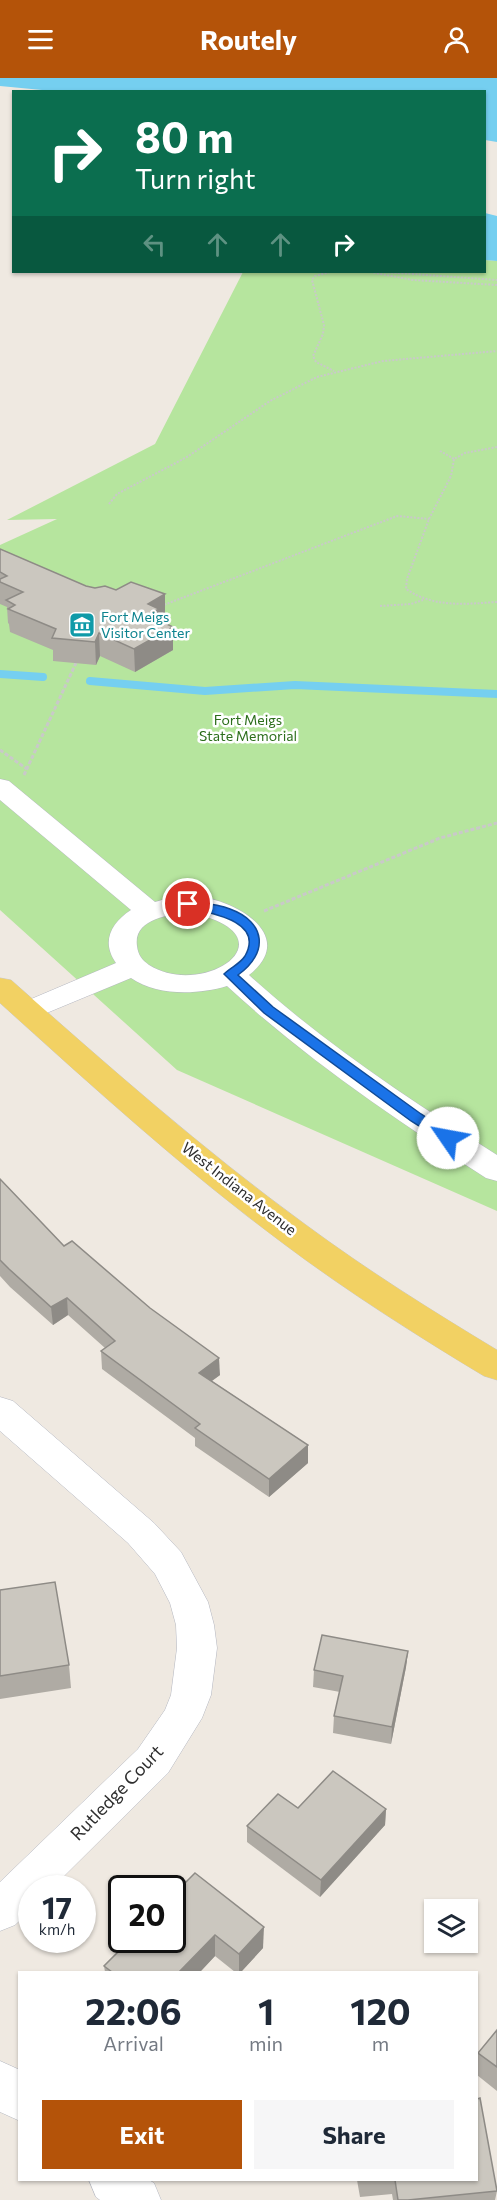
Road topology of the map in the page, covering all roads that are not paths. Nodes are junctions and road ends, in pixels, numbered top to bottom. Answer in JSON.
{"nodes":[{"id":1,"x":7,"y":792,"type":"edge"},
{"id":2,"x":150,"y":912,"type":"junction"},
{"id":3,"x":132,"y":967,"type":"junction"},
{"id":4,"x":231,"y":974,"type":"junction"},
{"id":5,"x":0,"y":987,"type":"edge"},
{"id":6,"x":27,"y":1011,"type":"junction"},
{"id":7,"x":497,"y":1170,"type":"edge"},
{"id":8,"x":497,"y":1367,"type":"edge"},
{"id":9,"x":0,"y":1410,"type":"edge"},
{"id":10,"x":0,"y":1911,"type":"edge"},
{"id":11,"x":0,"y":2082,"type":"edge"},
{"id":12,"x":18,"y":2097,"type":"edge"},
{"id":13,"x":114,"y":2181,"type":"edge"},
{"id":14,"x":137,"y":2200,"type":"edge"}],
"edges":[{"from":1,"to":2,"type":"street"},
{"from":2,"to":3,"type":"street"},
{"from":2,"to":4,"type":"street"},
{"from":3,"to":4,"type":"street"},
{"from":3,"to":6,"type":"street"},
{"from":4,"to":7,"type":"street"},
{"from":5,"to":6,"type":"main road","name":"West Indiana Avenue"},
{"from":6,"to":8,"type":"main road","name":"West Indiana Avenue"},
{"from":9,"to":10,"type":"street","name":"Rutledge Court"},
{"from":11,"to":12,"type":"street"},
{"from":13,"to":14,"type":"street"}]}
